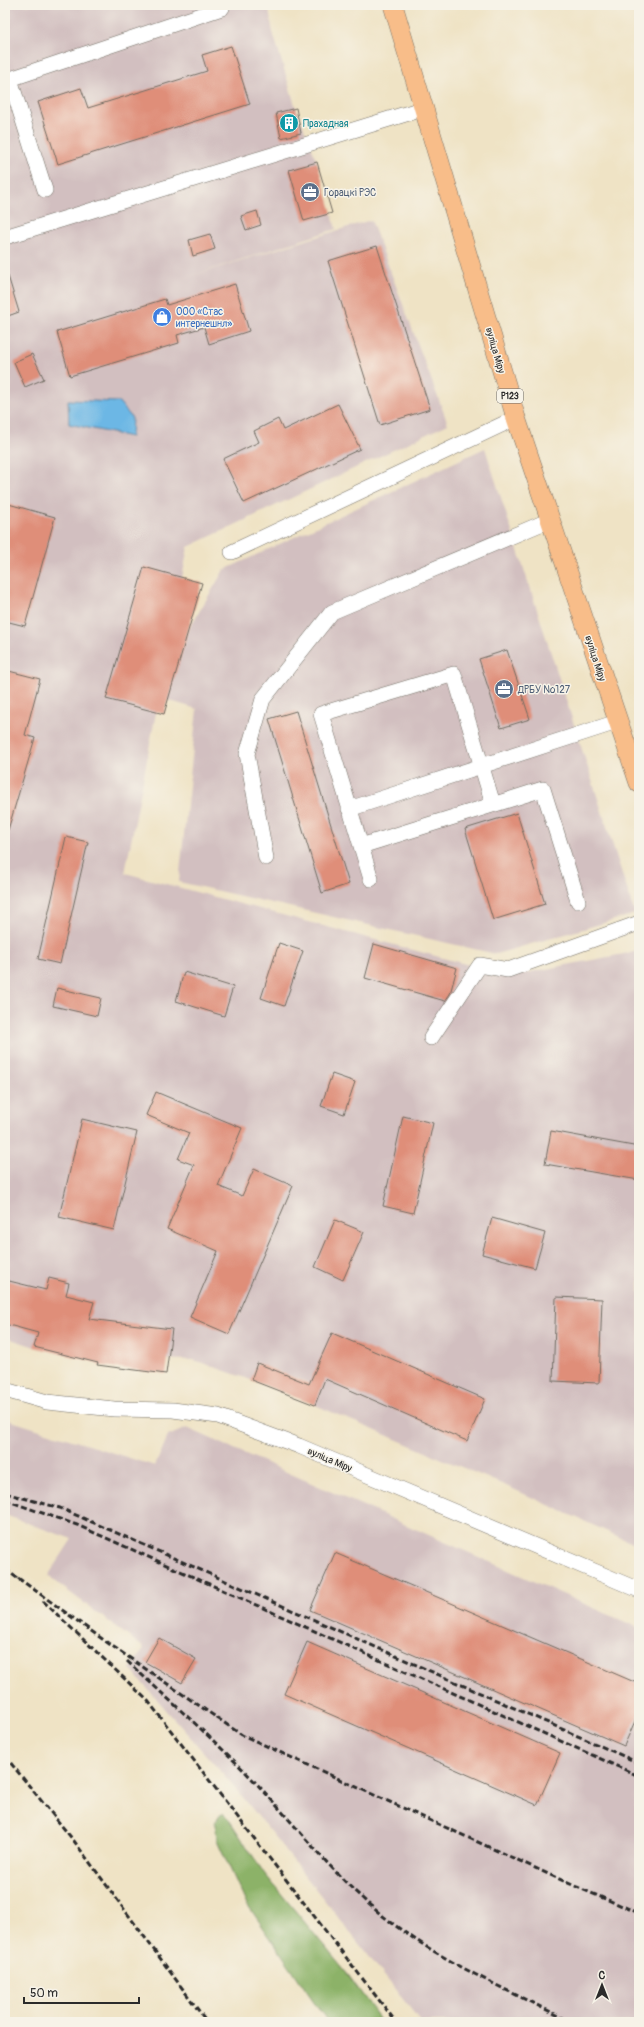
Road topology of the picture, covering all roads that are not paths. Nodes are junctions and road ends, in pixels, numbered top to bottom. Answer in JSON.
{"nodes":[{"id":1,"x":221,"y":5,"type":"edge"},
{"id":2,"x":393,"y":5,"type":"edge"},
{"id":3,"x":425,"y":108,"type":"junction"},
{"id":4,"x":44,"y":190,"type":"dead end"},
{"id":5,"x":5,"y":237,"type":"edge"},
{"id":6,"x":516,"y":418,"type":"junction"},
{"id":7,"x":550,"y":520,"type":"junction"},
{"id":8,"x":232,"y":552,"type":"dead end"},
{"id":9,"x":617,"y":722,"type":"junction"},
{"id":10,"x":481,"y":767,"type":"junction"},
{"id":11,"x":639,"y":783,"type":"edge"},
{"id":12,"x":493,"y":804,"type":"junction"},
{"id":13,"x":349,"y":809,"type":"junction"},
{"id":14,"x":360,"y":846,"type":"junction"},
{"id":15,"x":266,"y":858,"type":"dead end"},
{"id":16,"x":371,"y":879,"type":"dead end"},
{"id":17,"x":578,"y":901,"type":"dead end"},
{"id":18,"x":639,"y":923,"type":"edge"},
{"id":19,"x":431,"y":1038,"type":"dead end"},
{"id":20,"x":5,"y":1390,"type":"edge"},
{"id":21,"x":639,"y":1590,"type":"edge"}],
"edges":[{"from":1,"to":4,"type":"street"},
{"from":2,"to":3,"type":"main road","name":"вуліца Міру","number":"Р123"},
{"from":3,"to":5,"type":"street"},
{"from":3,"to":6,"type":"main road","name":"вуліца Міру","number":"Р123"},
{"from":6,"to":7,"type":"main road","name":"вуліца Міру","number":"Р123"},
{"from":6,"to":8,"type":"street"},
{"from":7,"to":9,"type":"main road","name":"вуліца Міру","number":"Р123"},
{"from":7,"to":15,"type":"street"},
{"from":9,"to":10,"type":"street"},
{"from":9,"to":11,"type":"main road","name":"вуліца Міру","number":"Р123"},
{"from":10,"to":12,"type":"street"},
{"from":10,"to":13,"type":"street"},
{"from":10,"to":13,"type":"street"},
{"from":12,"to":14,"type":"street"},
{"from":12,"to":17,"type":"street"},
{"from":13,"to":14,"type":"street"},
{"from":14,"to":16,"type":"street"},
{"from":18,"to":19,"type":"street"},
{"from":20,"to":21,"type":"street","name":"вуліца Міру"}]}
